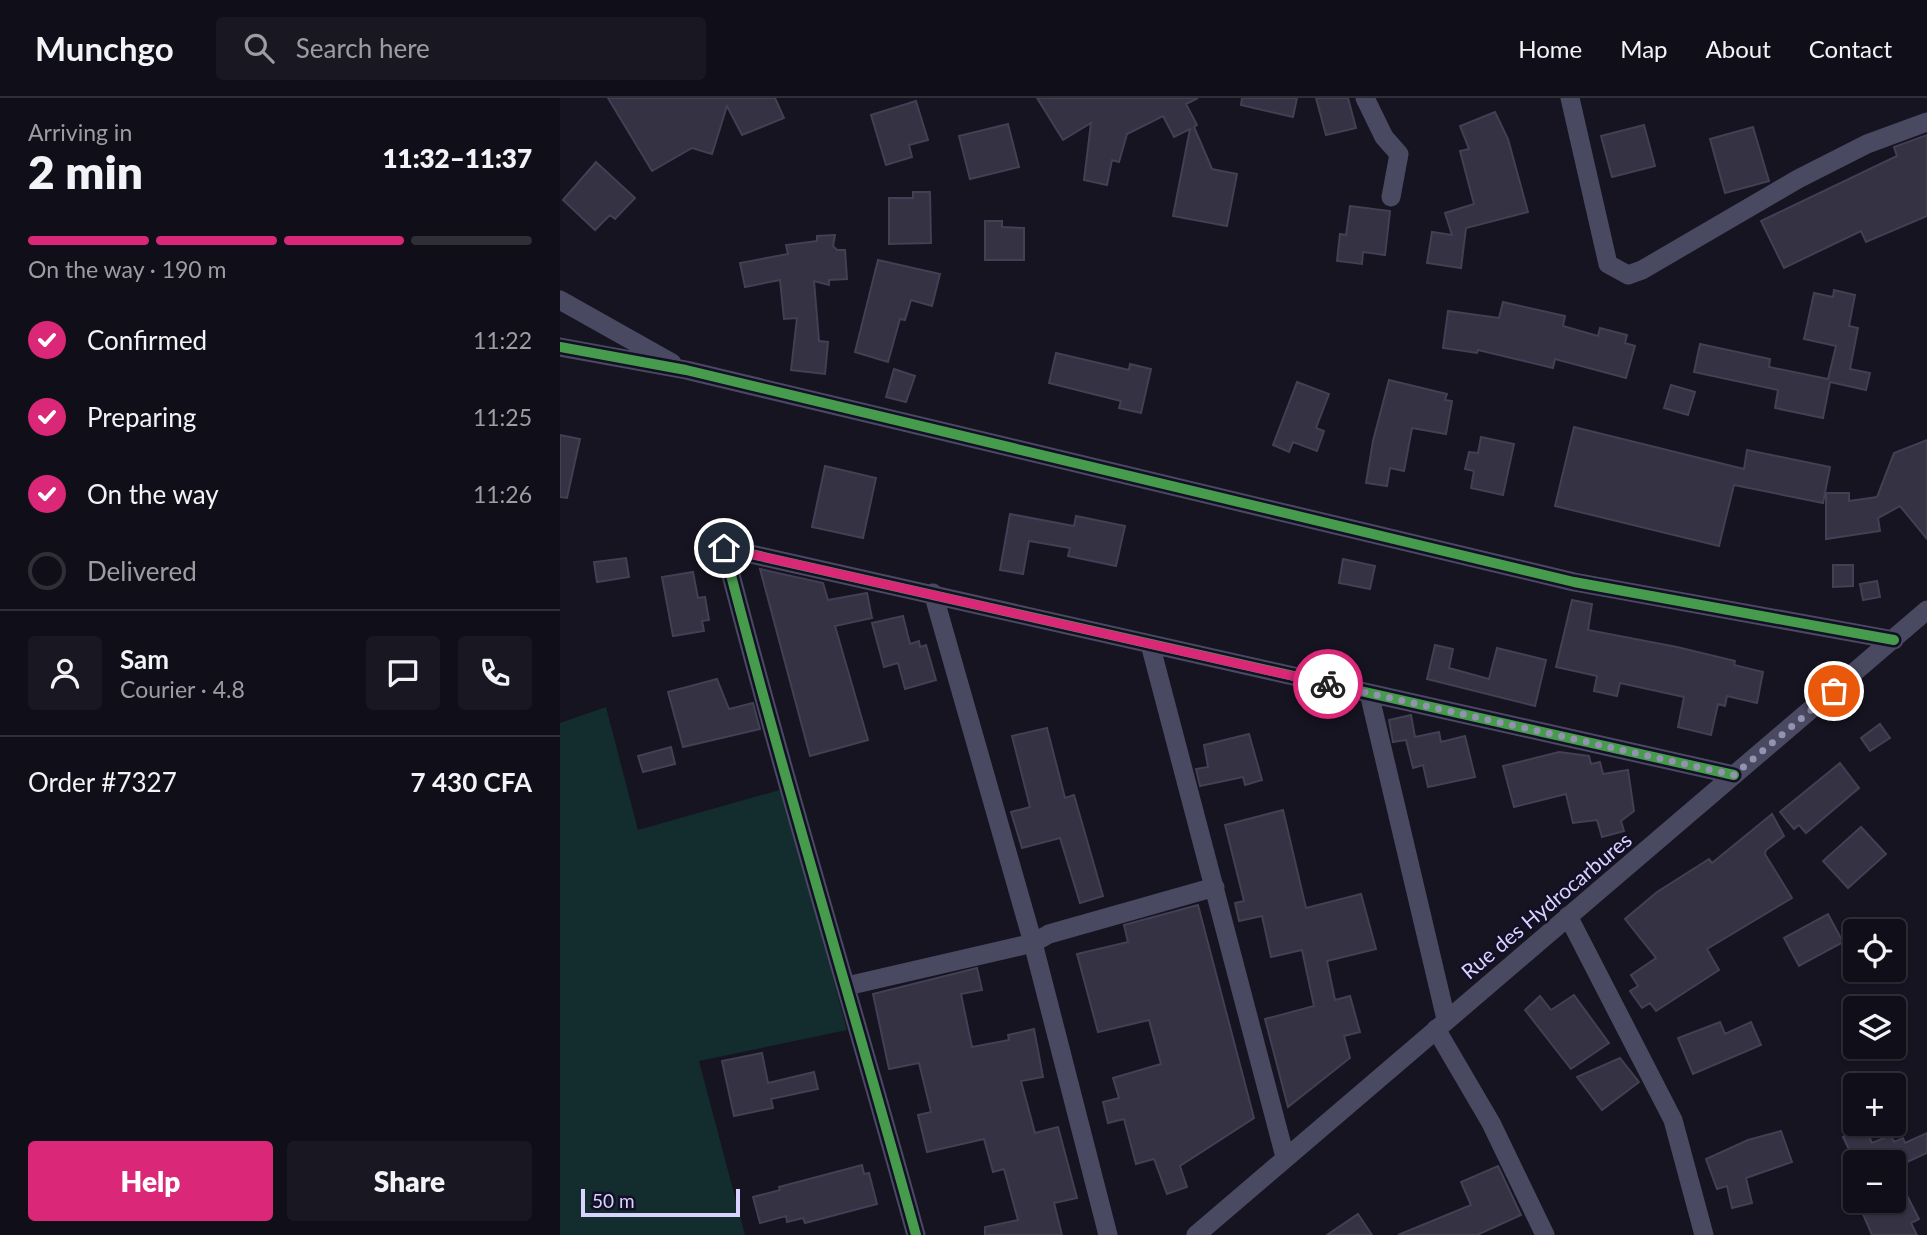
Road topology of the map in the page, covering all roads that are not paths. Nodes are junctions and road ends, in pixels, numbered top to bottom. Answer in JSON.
{"nodes":[{"id":1,"x":1365,"y":98,"type":"edge"},
{"id":2,"x":1570,"y":98,"type":"edge"},
{"id":3,"x":1927,"y":122,"type":"edge"},
{"id":4,"x":1391,"y":197,"type":"dead end"},
{"id":5,"x":560,"y":300,"type":"edge"},
{"id":6,"x":560,"y":346,"type":"edge"},
{"id":7,"x":686,"y":370,"type":"junction"},
{"id":8,"x":933,"y":593,"type":"junction"},
{"id":9,"x":1927,"y":610,"type":"edge"},
{"id":10,"x":1894,"y":640,"type":"junction"},
{"id":11,"x":1150,"y":644,"type":"junction"},
{"id":12,"x":1369,"y":693,"type":"junction"},
{"id":13,"x":1734,"y":775,"type":"junction"},
{"id":14,"x":1215,"y":887,"type":"junction"},
{"id":15,"x":1568,"y":916,"type":"junction"},
{"id":16,"x":1033,"y":943,"type":"junction"},
{"id":17,"x":847,"y":986,"type":"junction"},
{"id":18,"x":1441,"y":1024,"type":"junction"},
{"id":19,"x":1286,"y":1157,"type":"junction"},
{"id":20,"x":916,"y":1235,"type":"edge"},
{"id":21,"x":1108,"y":1235,"type":"edge"},
{"id":22,"x":1196,"y":1235,"type":"edge"},
{"id":23,"x":1545,"y":1235,"type":"edge"},
{"id":24,"x":1704,"y":1235,"type":"edge"}],
"edges":[{"from":1,"to":4,"type":"street"},
{"from":2,"to":3,"type":"street"},
{"from":5,"to":7,"type":"street"},
{"from":6,"to":7,"type":"street"},
{"from":7,"to":10,"type":"street"},
{"from":8,"to":11,"type":"street"},
{"from":8,"to":16,"type":"street"},
{"from":8,"to":17,"type":"street"},
{"from":9,"to":10,"type":"street","name":"Rue des Hydrocarbures"},
{"from":10,"to":13,"type":"street","name":"Rue des Hydrocarbures"},
{"from":11,"to":12,"type":"street"},
{"from":11,"to":14,"type":"street"},
{"from":12,"to":13,"type":"street"},
{"from":12,"to":18,"type":"street"},
{"from":13,"to":15,"type":"street","name":"Rue des Hydrocarbures"},
{"from":14,"to":16,"type":"street"},
{"from":14,"to":19,"type":"street"},
{"from":15,"to":18,"type":"street","name":"Rue des Hydrocarbures"},
{"from":15,"to":24,"type":"street"},
{"from":16,"to":17,"type":"street"},
{"from":16,"to":21,"type":"street"},
{"from":17,"to":20,"type":"street"},
{"from":18,"to":19,"type":"street","name":"Rue des Hydrocarbures"},
{"from":18,"to":23,"type":"street"},
{"from":19,"to":22,"type":"street","name":"Rue des Hydrocarbures"}]}
